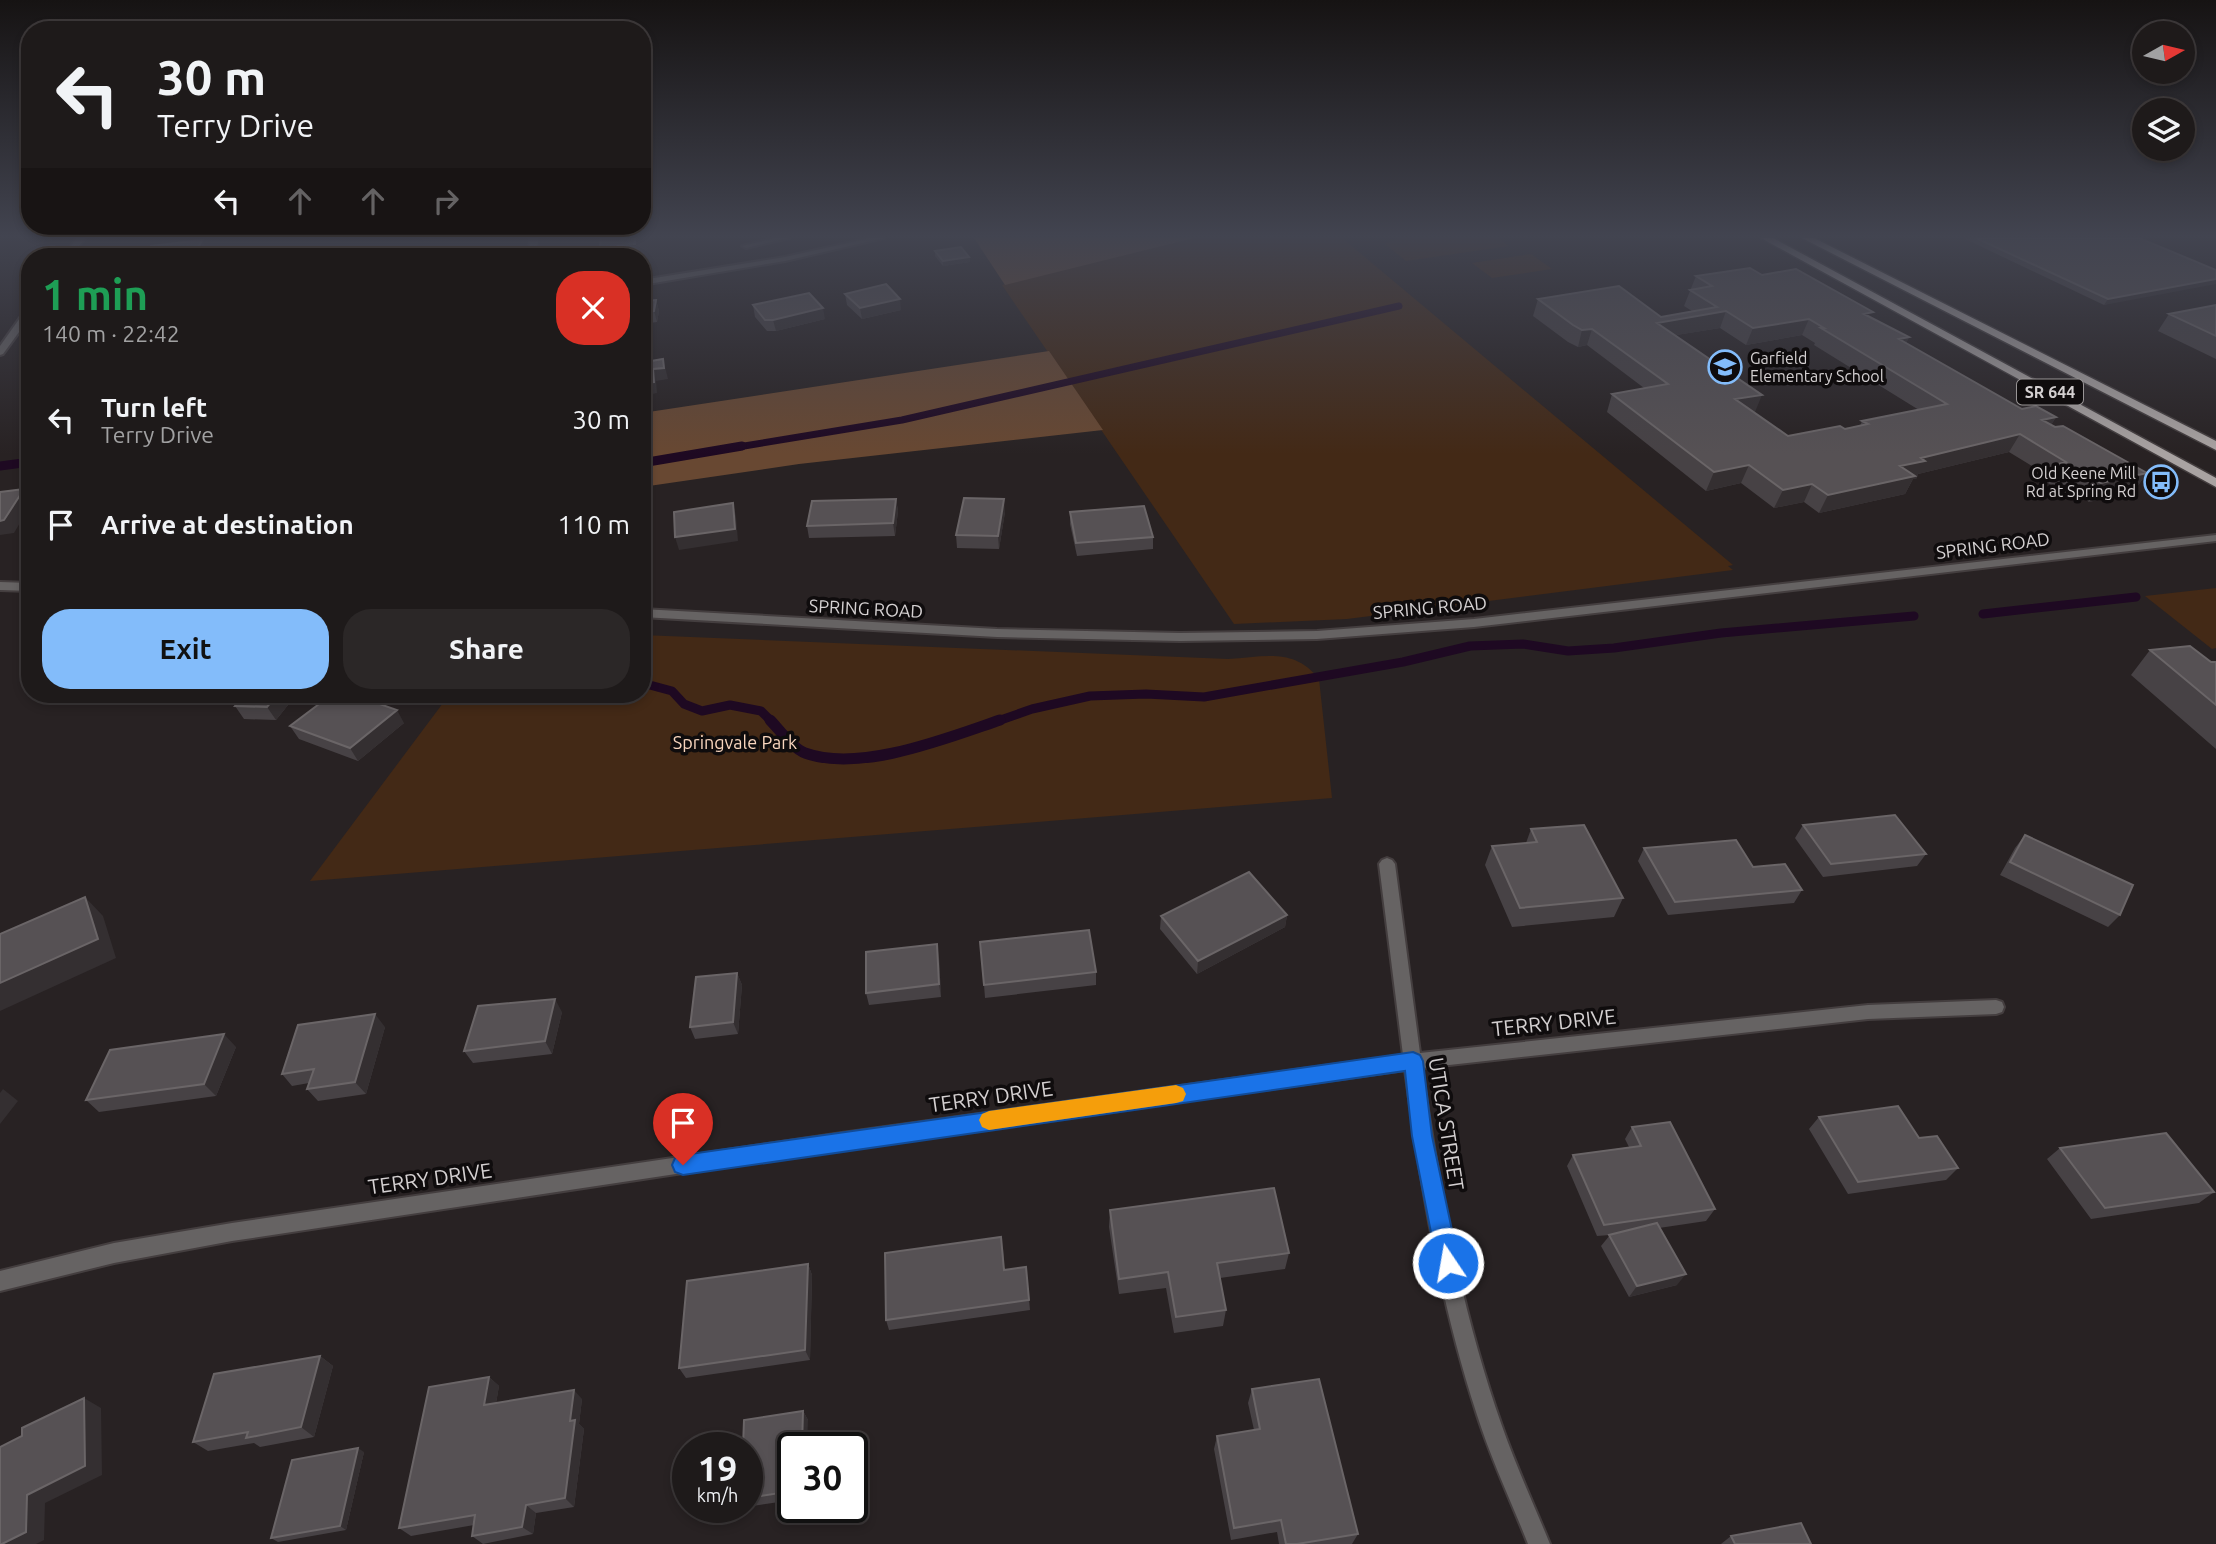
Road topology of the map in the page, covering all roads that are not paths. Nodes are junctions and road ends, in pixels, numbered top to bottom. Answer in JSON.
{"nodes":[{"id":1,"x":1898,"y":310,"type":"edge"},
{"id":2,"x":1949,"y":310,"type":"edge"},
{"id":3,"x":21,"y":323,"type":"edge"},
{"id":4,"x":0,"y":352,"type":"edge"},
{"id":5,"x":2216,"y":446,"type":"edge"},
{"id":6,"x":2216,"y":483,"type":"edge"},
{"id":7,"x":2216,"y":538,"type":"edge"},
{"id":8,"x":0,"y":586,"type":"edge"},
{"id":9,"x":21,"y":587,"type":"edge"},
{"id":10,"x":651,"y":614,"type":"edge"},
{"id":11,"x":1387,"y":864,"type":"dead end"},
{"id":12,"x":1996,"y":1007,"type":"dead end"},
{"id":13,"x":1413,"y":1061,"type":"junction"},
{"id":14,"x":0,"y":1281,"type":"edge"},
{"id":15,"x":1539,"y":1544,"type":"edge"}],
"edges":[{"from":1,"to":6,"type":"main road","number":"SR 644"},
{"from":2,"to":5,"type":"main road","number":"SR 644"},
{"from":3,"to":4,"type":"street"},
{"from":7,"to":10,"type":"street","name":"SPRING ROAD"},
{"from":8,"to":9,"type":"street"},
{"from":11,"to":13,"type":"street","name":"UTICA STREET"},
{"from":12,"to":13,"type":"street","name":"TERRY DRIVE"},
{"from":13,"to":14,"type":"street","name":"TERRY DRIVE"},
{"from":13,"to":15,"type":"street","name":"UTICA STREET"}]}
